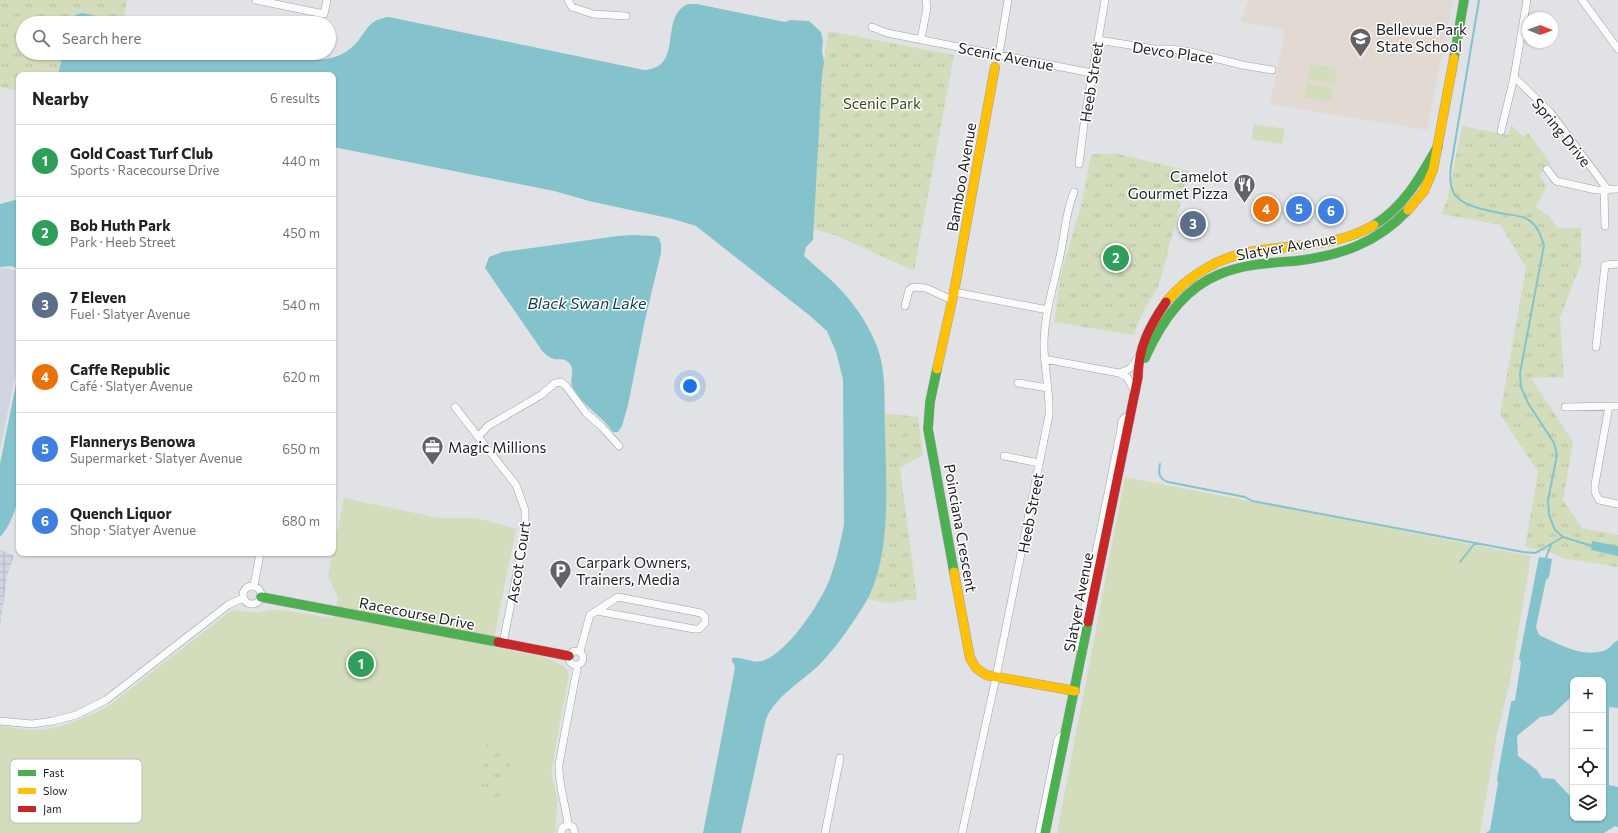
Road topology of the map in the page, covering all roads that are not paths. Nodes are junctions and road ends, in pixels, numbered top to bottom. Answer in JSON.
{"nodes":[{"id":1,"x":256,"y":0,"type":"edge"},
{"id":2,"x":327,"y":0,"type":"edge"},
{"id":3,"x":568,"y":0,"type":"edge"},
{"id":4,"x":926,"y":0,"type":"edge"},
{"id":5,"x":1008,"y":0,"type":"edge"},
{"id":6,"x":1105,"y":0,"type":"edge"},
{"id":7,"x":1464,"y":0,"type":"edge"},
{"id":8,"x":1527,"y":0,"type":"edge"},
{"id":9,"x":1582,"y":0,"type":"edge"},
{"id":10,"x":626,"y":16,"type":"dead end"},
{"id":11,"x":872,"y":27,"type":"dead end"},
{"id":12,"x":921,"y":39,"type":"junction"},
{"id":13,"x":1098,"y":40,"type":"junction"},
{"id":14,"x":1618,"y":49,"type":"edge"},
{"id":15,"x":999,"y":54,"type":"junction"},
{"id":16,"x":996,"y":68,"type":"dead end"},
{"id":17,"x":1272,"y":70,"type":"dead end"},
{"id":18,"x":1092,"y":72,"type":"junction"},
{"id":19,"x":1514,"y":77,"type":"junction"},
{"id":20,"x":1501,"y":131,"type":"dead end"},
{"id":21,"x":1438,"y":146,"type":"junction"},
{"id":22,"x":1079,"y":164,"type":"dead end"},
{"id":23,"x":1547,"y":169,"type":"dead end"},
{"id":24,"x":1618,"y":189,"type":"edge"},
{"id":25,"x":1606,"y":190,"type":"junction"},
{"id":26,"x":1074,"y":192,"type":"dead end"},
{"id":27,"x":1605,"y":226,"type":"dead end"},
{"id":28,"x":1618,"y":264,"type":"edge"},
{"id":29,"x":953,"y":296,"type":"junction"},
{"id":30,"x":905,"y":306,"type":"dead end"},
{"id":31,"x":1048,"y":310,"type":"junction"},
{"id":32,"x":1596,"y":347,"type":"dead end"},
{"id":33,"x":1139,"y":354,"type":"junction"},
{"id":34,"x":1044,"y":359,"type":"junction"},
{"id":35,"x":1119,"y":373,"type":"junction"},
{"id":36,"x":1138,"y":377,"type":"junction"},
{"id":37,"x":1018,"y":383,"type":"dead end"},
{"id":38,"x":1048,"y":388,"type":"junction"},
{"id":39,"x":1135,"y":392,"type":"junction"},
{"id":40,"x":1609,"y":406,"type":"junction"},
{"id":41,"x":1618,"y":406,"type":"edge"},
{"id":42,"x":455,"y":407,"type":"dead end"},
{"id":43,"x":1565,"y":408,"type":"dead end"},
{"id":44,"x":478,"y":437,"type":"junction"},
{"id":45,"x":619,"y":446,"type":"dead end"},
{"id":46,"x":1004,"y":456,"type":"dead end"},
{"id":47,"x":1039,"y":463,"type":"junction"},
{"id":48,"x":1618,"y":504,"type":"edge"},
{"id":49,"x":259,"y":556,"type":"edge"},
{"id":50,"x":254,"y":586,"type":"junction"},
{"id":51,"x":261,"y":597,"type":"junction"},
{"id":52,"x":243,"y":598,"type":"junction"},
{"id":53,"x":597,"y":610,"type":"junction"},
{"id":54,"x":503,"y":643,"type":"junction"},
{"id":55,"x":580,"y":651,"type":"junction"},
{"id":56,"x":569,"y":656,"type":"junction"},
{"id":57,"x":576,"y":665,"type":"junction"},
{"id":58,"x":996,"y":677,"type":"junction"},
{"id":59,"x":1075,"y":691,"type":"junction"},
{"id":60,"x":0,"y":721,"type":"edge"},
{"id":61,"x":1065,"y":736,"type":"junction"},
{"id":62,"x":840,"y":758,"type":"dead end"},
{"id":63,"x":568,"y":825,"type":"junction"},
{"id":64,"x":561,"y":833,"type":"edge"},
{"id":65,"x":575,"y":833,"type":"edge"},
{"id":66,"x":825,"y":833,"type":"edge"},
{"id":67,"x":962,"y":833,"type":"edge"},
{"id":68,"x":1039,"y":833,"type":"edge"},
{"id":69,"x":1045,"y":833,"type":"edge"}],
"edges":[{"from":1,"to":2,"type":"street"},
{"from":3,"to":10,"type":"street"},
{"from":4,"to":12,"type":"street"},
{"from":5,"to":15,"type":"street"},
{"from":6,"to":13,"type":"street","name":"Heeb Street"},
{"from":7,"to":21,"type":"main road","name":"Slatyer Avenue"},
{"from":8,"to":19,"type":"street"},
{"from":9,"to":14,"type":"street"},
{"from":11,"to":12,"type":"street","name":"Scenic Avenue"},
{"from":12,"to":15,"type":"street","name":"Scenic Avenue"},
{"from":13,"to":17,"type":"street","name":"Devco Place"},
{"from":13,"to":18,"type":"street","name":"Heeb Street"},
{"from":15,"to":18,"type":"street","name":"Scenic Avenue"},
{"from":16,"to":29,"type":"main road","name":"Bamboo Avenue"},
{"from":18,"to":22,"type":"street","name":"Heeb Street"},
{"from":19,"to":20,"type":"street"},
{"from":19,"to":25,"type":"street","name":"Spring Drive"},
{"from":21,"to":33,"type":"main road","name":"Slatyer Avenue"},
{"from":21,"to":36,"type":"main road","name":"Slatyer Avenue"},
{"from":23,"to":25,"type":"street"},
{"from":24,"to":25,"type":"street"},
{"from":25,"to":27,"type":"street"},
{"from":26,"to":31,"type":"street","name":"Heeb Street"},
{"from":28,"to":32,"type":"street"},
{"from":29,"to":30,"type":"street"},
{"from":29,"to":31,"type":"street"},
{"from":29,"to":58,"type":"main road","name":"Poinciana Crescent"},
{"from":31,"to":34,"type":"street","name":"Heeb Street"},
{"from":33,"to":35,"type":"street"},
{"from":33,"to":36,"type":"main road","name":"Slatyer Avenue"},
{"from":34,"to":35,"type":"street"},
{"from":34,"to":38,"type":"street","name":"Heeb Street"},
{"from":35,"to":39,"type":"street"},
{"from":36,"to":39,"type":"main road","name":"Slatyer Avenue"},
{"from":37,"to":38,"type":"street"},
{"from":38,"to":47,"type":"street","name":"Heeb Street"},
{"from":39,"to":59,"type":"main road","name":"Slatyer Avenue"},
{"from":40,"to":41,"type":"street"},
{"from":40,"to":43,"type":"street"},
{"from":40,"to":48,"type":"street"},
{"from":42,"to":44,"type":"street","name":"Ascot Court"},
{"from":44,"to":45,"type":"street"},
{"from":44,"to":54,"type":"street","name":"Ascot Court"},
{"from":46,"to":47,"type":"street"},
{"from":47,"to":58,"type":"street","name":"Heeb Street"},
{"from":49,"to":50,"type":"street"},
{"from":50,"to":51,"type":"street"},
{"from":50,"to":52,"type":"street"},
{"from":51,"to":52,"type":"street","name":"Racecourse Drive"},
{"from":51,"to":54,"type":"main road","name":"Racecourse Drive"},
{"from":52,"to":60,"type":"street"},
{"from":53,"to":53,"type":"street"},
{"from":53,"to":55,"type":"street"},
{"from":54,"to":56,"type":"main road","name":"Racecourse Drive"},
{"from":55,"to":56,"type":"street"},
{"from":55,"to":57,"type":"street"},
{"from":56,"to":57,"type":"street"},
{"from":57,"to":63,"type":"street"},
{"from":58,"to":59,"type":"main road","name":"Poinciana Crescent"},
{"from":58,"to":67,"type":"street","name":"Heeb Street"},
{"from":59,"to":61,"type":"main road","name":"Slatyer Avenue"},
{"from":61,"to":68,"type":"street"},
{"from":61,"to":69,"type":"main road","name":"Slatyer Avenue"},
{"from":62,"to":66,"type":"street"},
{"from":63,"to":64,"type":"street"},
{"from":63,"to":65,"type":"street"}]}
